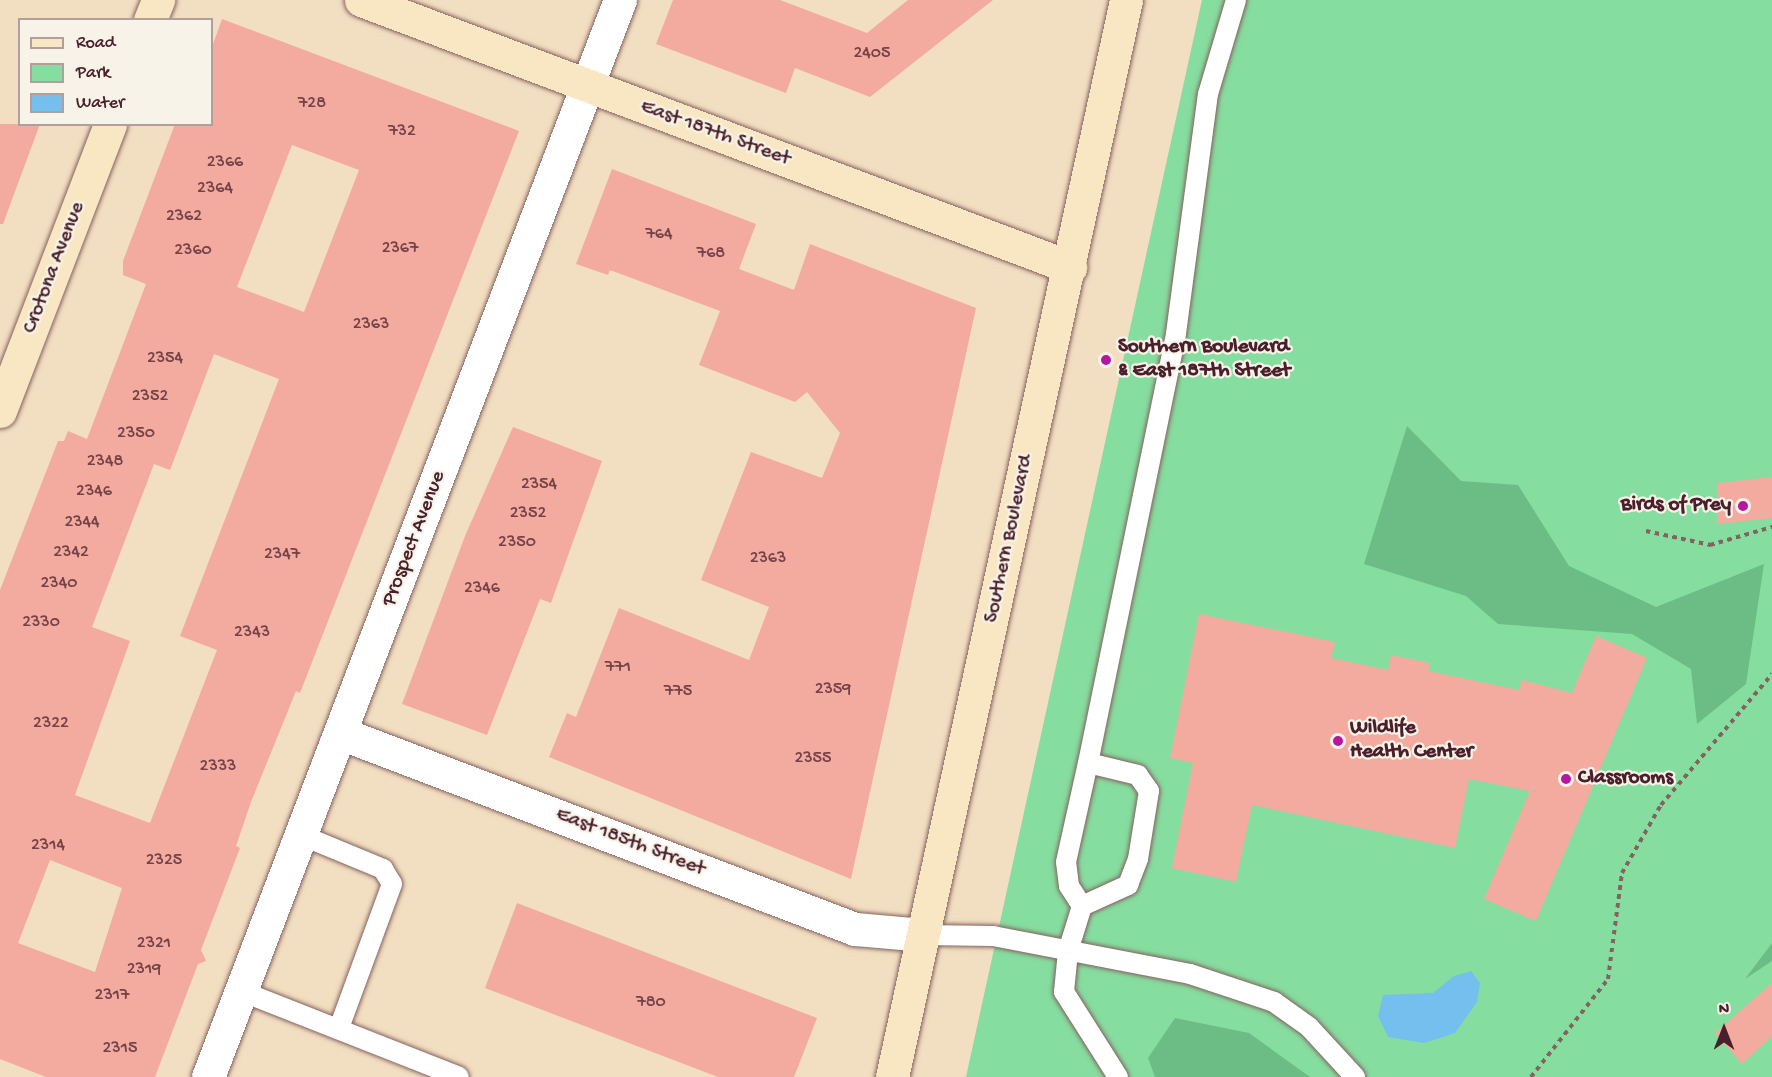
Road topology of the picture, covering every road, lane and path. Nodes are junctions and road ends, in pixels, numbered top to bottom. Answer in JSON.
{"nodes":[{"id":1,"x":158,"y":0,"type":"edge"},
{"id":2,"x":361,"y":0,"type":"edge"},
{"id":3,"x":620,"y":0,"type":"edge"},
{"id":4,"x":1126,"y":0,"type":"edge"},
{"id":5,"x":1236,"y":0,"type":"edge"},
{"id":6,"x":151,"y":18,"type":"edge"},
{"id":7,"x":588,"y":87,"type":"junction"},
{"id":8,"x":109,"y":126,"type":"edge"},
{"id":9,"x":1070,"y":267,"type":"junction"},
{"id":10,"x":0,"y":411,"type":"edge"},
{"id":11,"x":1772,"y":527,"type":"edge"},
{"id":12,"x":1646,"y":531,"type":"dead end"},
{"id":13,"x":1772,"y":674,"type":"edge"},
{"id":14,"x":340,"y":733,"type":"junction"},
{"id":15,"x":1088,"y":763,"type":"junction"},
{"id":16,"x":301,"y":835,"type":"junction"},
{"id":17,"x":1082,"y":906,"type":"junction"},
{"id":18,"x":923,"y":934,"type":"junction"},
{"id":19,"x":1068,"y":951,"type":"junction"},
{"id":20,"x":242,"y":991,"type":"junction"},
{"id":21,"x":339,"y":1028,"type":"junction"},
{"id":22,"x":208,"y":1077,"type":"edge"},
{"id":23,"x":459,"y":1077,"type":"edge"},
{"id":24,"x":892,"y":1077,"type":"edge"},
{"id":25,"x":1118,"y":1077,"type":"edge"},
{"id":26,"x":1355,"y":1077,"type":"edge"},
{"id":27,"x":1531,"y":1077,"type":"edge"}],
"edges":[{"from":1,"to":6,"type":"main road"},
{"from":2,"to":7,"type":"main road","name":"East 187th Street"},
{"from":3,"to":7,"type":"street","name":"Prospect Avenue"},
{"from":4,"to":9,"type":"main road","name":"Southern Boulevard"},
{"from":5,"to":15,"type":"lane"},
{"from":7,"to":9,"type":"main road","name":"East 187th Street"},
{"from":7,"to":14,"type":"street","name":"Prospect Avenue"},
{"from":8,"to":10,"type":"main road","name":"Crotona Avenue"},
{"from":9,"to":18,"type":"main road","name":"Southern Boulevard"},
{"from":11,"to":12,"type":"path"},
{"from":13,"to":27,"type":"path"},
{"from":14,"to":16,"type":"street","name":"Prospect Avenue"},
{"from":14,"to":18,"type":"street","name":"East 185th Street"},
{"from":15,"to":17,"type":"lane"},
{"from":15,"to":17,"type":"lane"},
{"from":16,"to":20,"type":"street","name":"Prospect Avenue"},
{"from":16,"to":21,"type":"lane"},
{"from":17,"to":19,"type":"lane"},
{"from":18,"to":19,"type":"lane"},
{"from":18,"to":24,"type":"main road","name":"Southern Boulevard"},
{"from":19,"to":25,"type":"lane"},
{"from":19,"to":26,"type":"lane"},
{"from":20,"to":21,"type":"lane"},
{"from":20,"to":22,"type":"street","name":"Prospect Avenue"},
{"from":21,"to":23,"type":"lane"}]}
